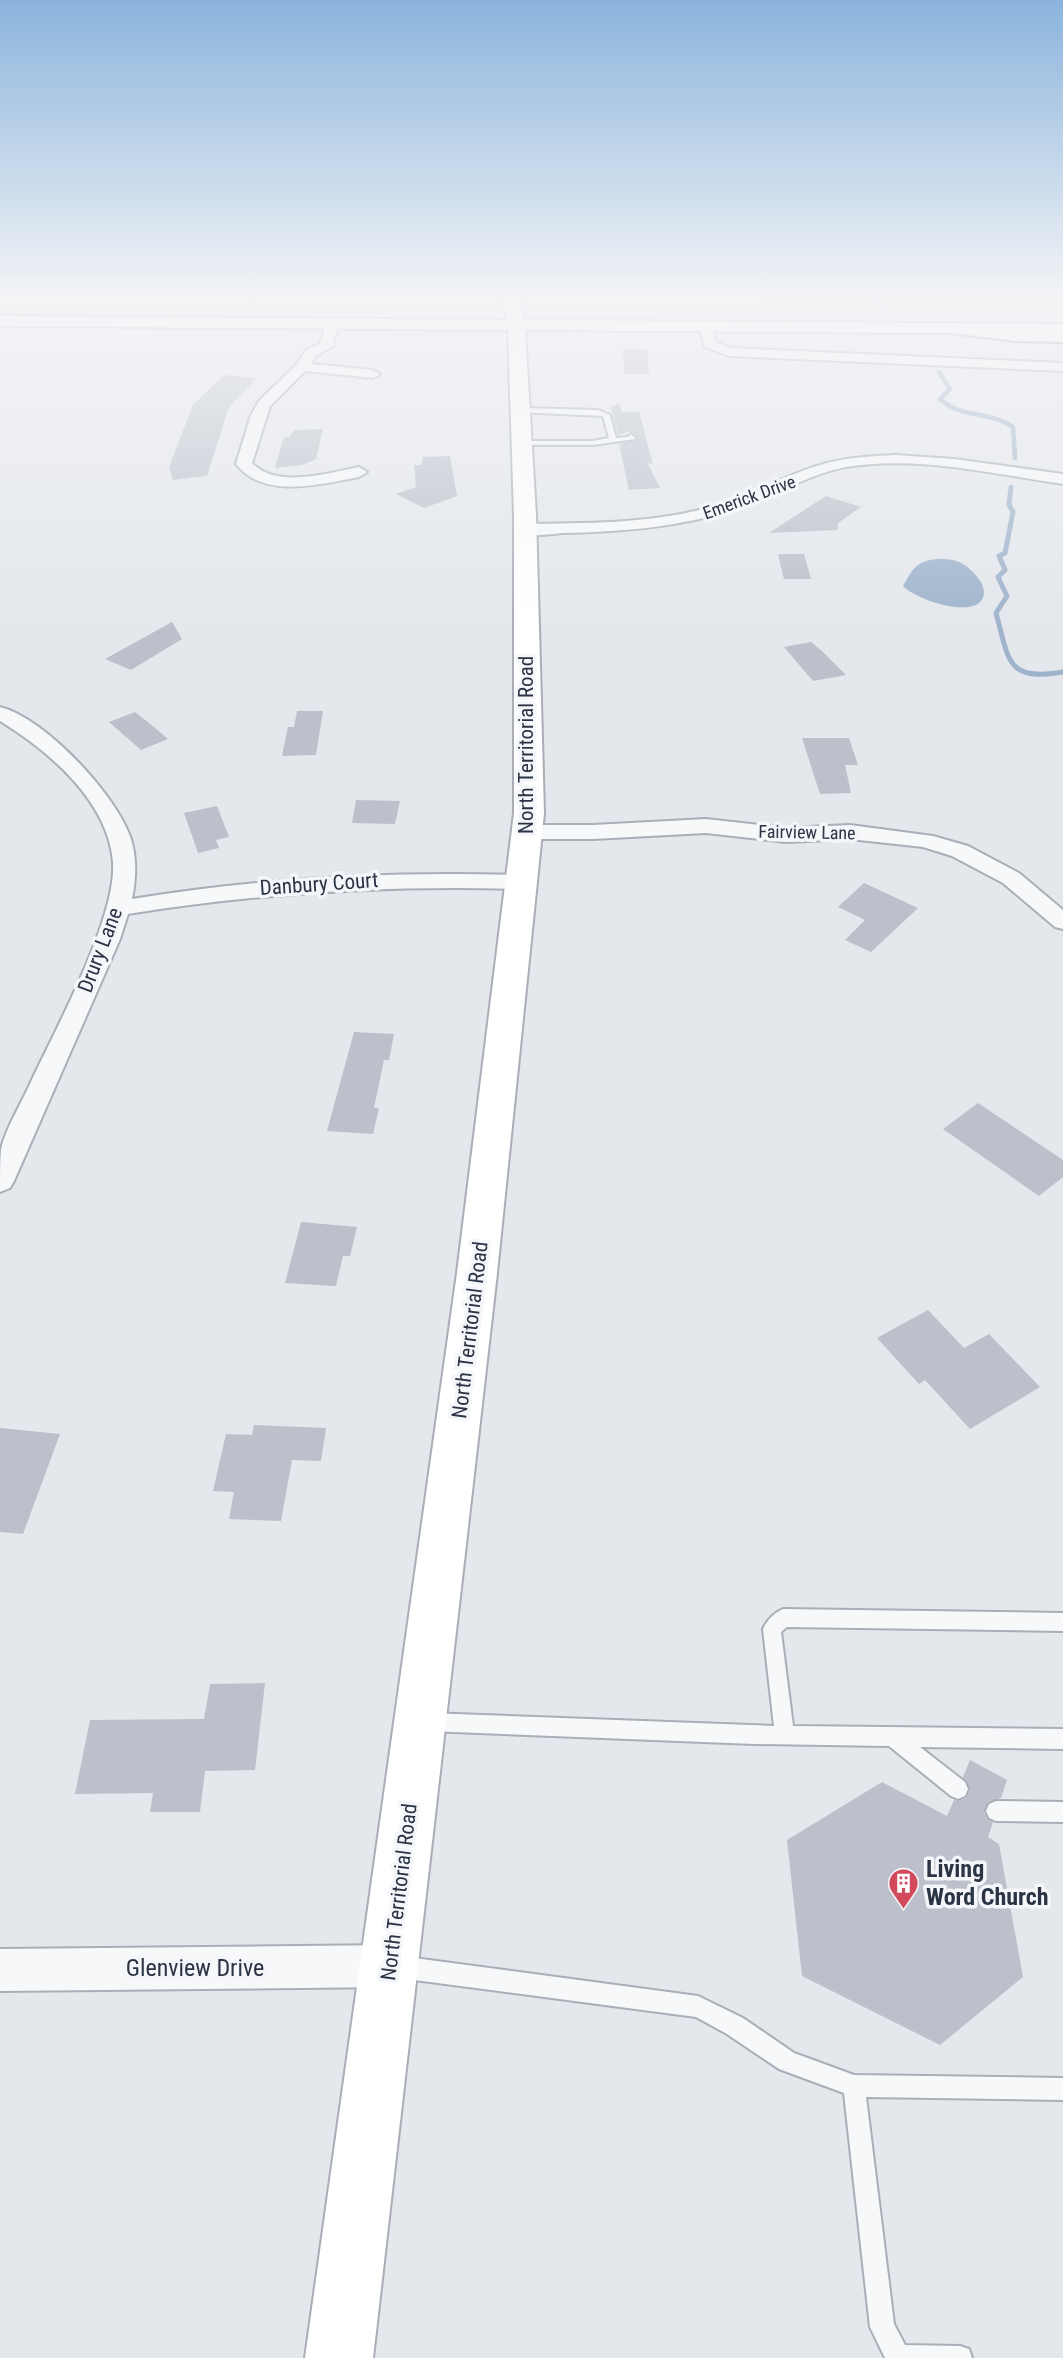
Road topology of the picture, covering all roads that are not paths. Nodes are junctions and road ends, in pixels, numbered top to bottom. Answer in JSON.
{"nodes":[{"id":1,"x":263,"y":407,"type":"edge"},
{"id":2,"x":520,"y":407,"type":"edge"},
{"id":3,"x":521,"y":427,"type":"junction"},
{"id":4,"x":631,"y":436,"type":"dead end"},
{"id":5,"x":613,"y":440,"type":"junction"},
{"id":6,"x":359,"y":472,"type":"dead end"},
{"id":7,"x":1063,"y":480,"type":"edge"},
{"id":8,"x":525,"y":522,"type":"junction"},
{"id":9,"x":0,"y":713,"type":"edge"},
{"id":10,"x":527,"y":832,"type":"junction"},
{"id":11,"x":521,"y":882,"type":"junction"},
{"id":12,"x":118,"y":908,"type":"junction"},
{"id":13,"x":1063,"y":922,"type":"edge"},
{"id":14,"x":0,"y":1181,"type":"edge"},
{"id":15,"x":1063,"y":1622,"type":"edge"},
{"id":16,"x":420,"y":1722,"type":"junction"},
{"id":17,"x":784,"y":1734,"type":"junction"},
{"id":18,"x":891,"y":1736,"type":"junction"},
{"id":19,"x":1063,"y":1739,"type":"edge"},
{"id":20,"x":958,"y":1790,"type":"dead end"},
{"id":21,"x":996,"y":1811,"type":"dead end"},
{"id":22,"x":1063,"y":1812,"type":"edge"},
{"id":23,"x":391,"y":1966,"type":"junction"},
{"id":24,"x":0,"y":1970,"type":"edge"},
{"id":25,"x":853,"y":2086,"type":"junction"},
{"id":26,"x":1063,"y":2089,"type":"edge"},
{"id":27,"x":339,"y":2358,"type":"edge"},
{"id":28,"x":960,"y":2358,"type":"edge"}],
"edges":[{"from":1,"to":6,"type":"street"},
{"from":2,"to":3,"type":"main road","name":"North Territorial Road"},
{"from":3,"to":5,"type":"lane"},
{"from":3,"to":5,"type":"lane"},
{"from":3,"to":8,"type":"main road","name":"North Territorial Road"},
{"from":4,"to":5,"type":"lane"},
{"from":7,"to":8,"type":"street","name":"Emerick Drive"},
{"from":8,"to":10,"type":"main road","name":"North Territorial Road"},
{"from":9,"to":12,"type":"street","name":"Drury Lane"},
{"from":10,"to":11,"type":"main road","name":"North Territorial Road"},
{"from":10,"to":13,"type":"street","name":"Fairview Lane"},
{"from":11,"to":12,"type":"street","name":"Danbury Court"},
{"from":11,"to":16,"type":"main road","name":"North Territorial Road"},
{"from":12,"to":14,"type":"street","name":"Drury Lane"},
{"from":15,"to":17,"type":"lane"},
{"from":16,"to":17,"type":"lane"},
{"from":16,"to":23,"type":"main road","name":"North Territorial Road"},
{"from":17,"to":18,"type":"lane"},
{"from":18,"to":19,"type":"lane"},
{"from":18,"to":20,"type":"lane"},
{"from":21,"to":22,"type":"lane"},
{"from":23,"to":24,"type":"street","name":"Glenview Drive"},
{"from":23,"to":25,"type":"lane"},
{"from":23,"to":27,"type":"main road","name":"North Territorial Road"},
{"from":25,"to":26,"type":"lane"},
{"from":25,"to":28,"type":"lane"}]}
